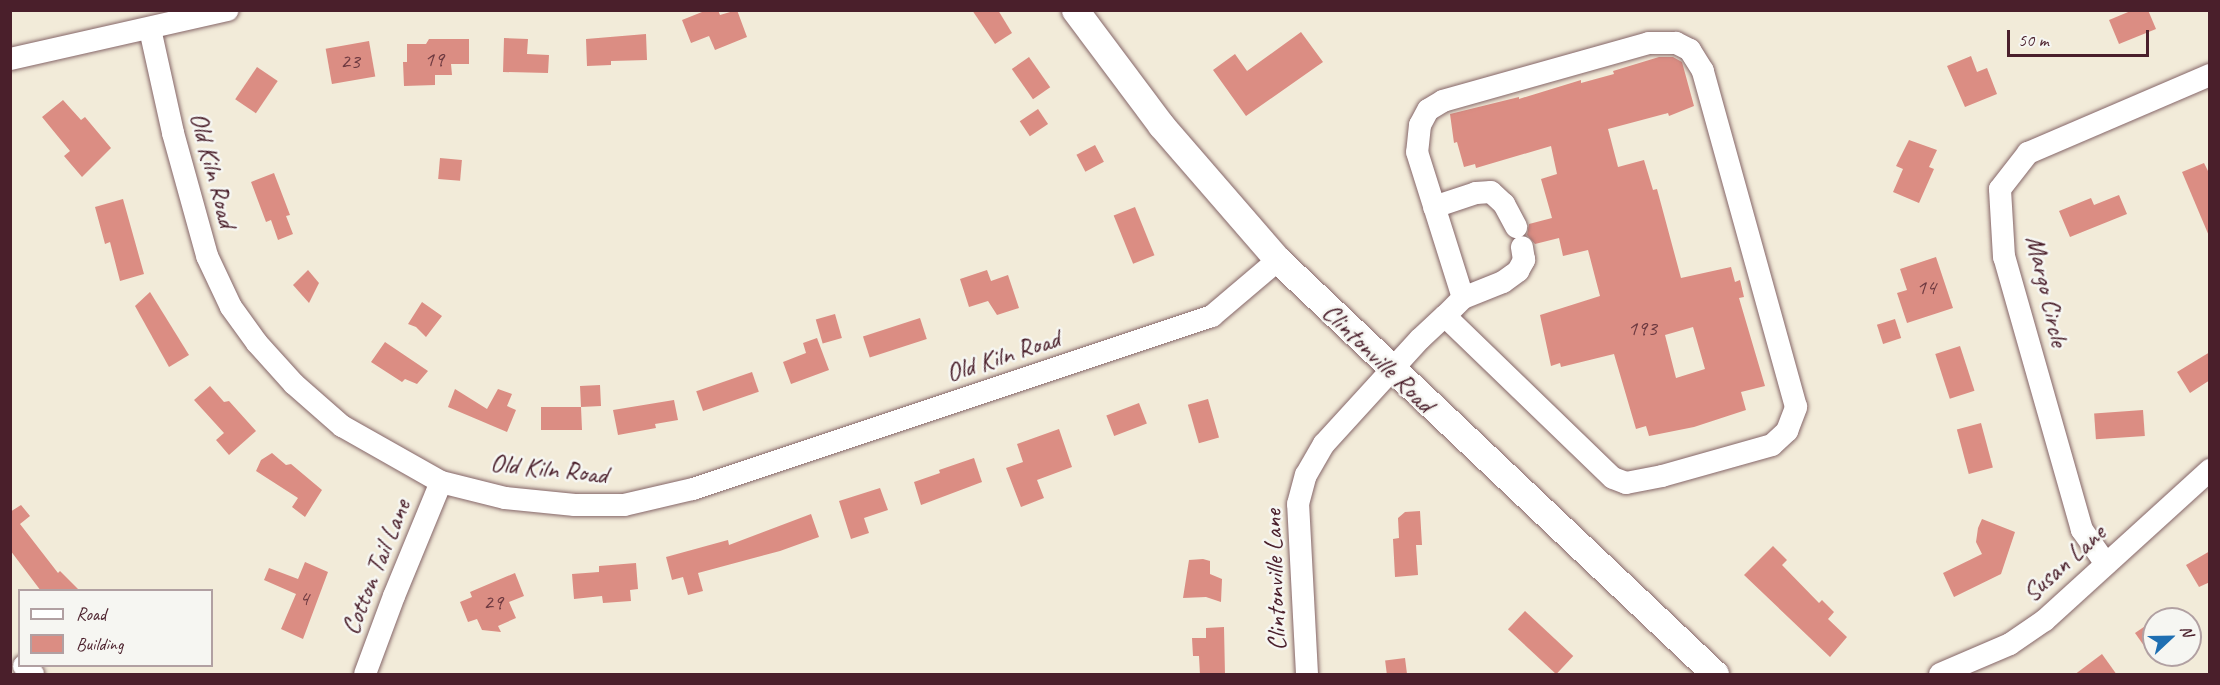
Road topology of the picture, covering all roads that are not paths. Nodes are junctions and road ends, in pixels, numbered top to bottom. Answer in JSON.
{"nodes":[{"id":1,"x":228,"y":10,"type":"edge"},
{"id":2,"x":1075,"y":10,"type":"edge"},
{"id":3,"x":150,"y":29,"type":"junction"},
{"id":4,"x":10,"y":58,"type":"edge"},
{"id":5,"x":2210,"y":75,"type":"edge"},
{"id":6,"x":1434,"y":207,"type":"junction"},
{"id":7,"x":1278,"y":260,"type":"junction"},
{"id":8,"x":1463,"y":298,"type":"junction"},
{"id":9,"x":1445,"y":316,"type":"junction"},
{"id":10,"x":1392,"y":371,"type":"junction"},
{"id":11,"x":2210,"y":470,"type":"edge"},
{"id":12,"x":441,"y":482,"type":"junction"},
{"id":13,"x":2106,"y":564,"type":"junction"},
{"id":14,"x":365,"y":675,"type":"edge"},
{"id":15,"x":1307,"y":675,"type":"edge"},
{"id":16,"x":1715,"y":675,"type":"edge"},
{"id":17,"x":1940,"y":675,"type":"edge"}],
"edges":[{"from":1,"to":3,"type":"street"},
{"from":2,"to":7,"type":"main road","name":"Clintonville Road"},
{"from":3,"to":4,"type":"street"},
{"from":3,"to":12,"type":"street","name":"Old Kiln Road"},
{"from":5,"to":13,"type":"street","name":"Margo Circle"},
{"from":6,"to":8,"type":"street"},
{"from":6,"to":8,"type":"street"},
{"from":6,"to":9,"type":"street"},
{"from":7,"to":10,"type":"main road","name":"Clintonville Road"},
{"from":7,"to":12,"type":"street","name":"Old Kiln Road"},
{"from":8,"to":9,"type":"street","name":"Clintonville Lane"},
{"from":9,"to":10,"type":"street","name":"Clintonville Lane"},
{"from":10,"to":15,"type":"street","name":"Clintonville Lane"},
{"from":10,"to":16,"type":"main road","name":"Clintonville Road"},
{"from":11,"to":13,"type":"street","name":"Susan Lane"},
{"from":12,"to":14,"type":"street","name":"Cotton Tail Lane"},
{"from":13,"to":17,"type":"street","name":"Susan Lane"}]}
